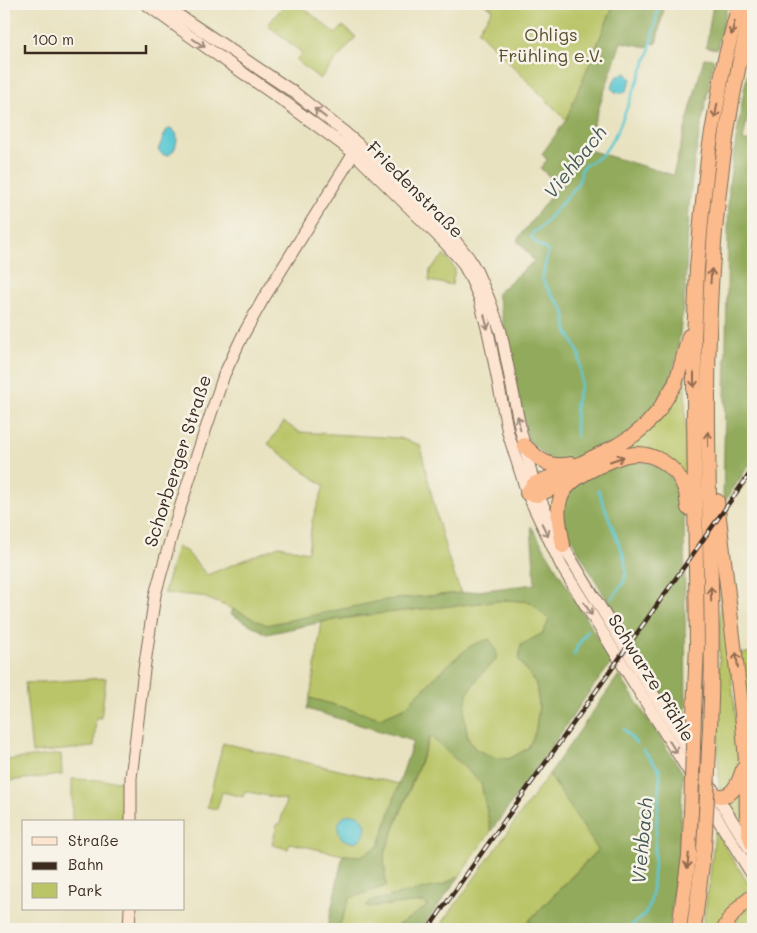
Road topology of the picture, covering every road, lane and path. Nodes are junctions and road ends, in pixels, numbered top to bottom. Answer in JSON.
{"nodes":[{"id":1,"x":146,"y":4,"type":"edge"},
{"id":2,"x":162,"y":4,"type":"edge"},
{"id":3,"x":739,"y":4,"type":"edge"},
{"id":4,"x":753,"y":4,"type":"edge"},
{"id":5,"x":356,"y":148,"type":"junction"},
{"id":6,"x":695,"y":313,"type":"junction"},
{"id":7,"x":524,"y":445,"type":"junction"},
{"id":8,"x":591,"y":458,"type":"junction"},
{"id":9,"x":582,"y":475,"type":"junction"},
{"id":10,"x":709,"y":487,"type":"junction"},
{"id":11,"x":533,"y":491,"type":"junction"},
{"id":12,"x":696,"y":540,"type":"junction"},
{"id":13,"x":563,"y":546,"type":"junction"},
{"id":14,"x":746,"y":761,"type":"junction"},
{"id":15,"x":696,"y":783,"type":"junction"},
{"id":16,"x":717,"y":796,"type":"junction"},
{"id":17,"x":131,"y":820,"type":"edge"},
{"id":18,"x":753,"y":846,"type":"edge"},
{"id":19,"x":753,"y":854,"type":"edge"},
{"id":20,"x":753,"y":876,"type":"edge"},
{"id":21,"x":753,"y":896,"type":"edge"},
{"id":22,"x":130,"y":910,"type":"edge"},
{"id":23,"x":129,"y":929,"type":"edge"},
{"id":24,"x":680,"y":929,"type":"edge"},
{"id":25,"x":694,"y":929,"type":"edge"},
{"id":26,"x":724,"y":929,"type":"edge"}],
"edges":[{"from":1,"to":5,"type":"main road","name":"Friedenstraße","one_way":true},
{"from":5,"to":2,"type":"main road","name":"Friedenstraße","one_way":true},
{"from":3,"to":6,"type":"highway","one_way":true},
{"from":10,"to":4,"type":"highway","one_way":true},
{"from":7,"to":5,"type":"main road","name":"Friedenstraße","one_way":true},
{"from":5,"to":11,"type":"main road","name":"Friedenstraße","one_way":true},
{"from":5,"to":17,"type":"main road","name":"Schorberger Straße"},
{"from":6,"to":8,"type":"highway"},
{"from":6,"to":12,"type":"highway","one_way":true},
{"from":7,"to":8,"type":"highway"},
{"from":7,"to":11,"type":"main road","name":"Friedenstraße"},
{"from":8,"to":11,"type":"highway"},
{"from":9,"to":11,"type":"highway"},
{"from":9,"to":12,"type":"highway","one_way":true},
{"from":9,"to":13,"type":"highway"},
{"from":14,"to":10,"type":"highway","one_way":true},
{"from":25,"to":10,"type":"highway","one_way":true,"bridge":true},
{"from":11,"to":13,"type":"main road","name":"Schwarze Pfähle"},
{"from":11,"to":15,"type":"main road","name":"Schwarze Pfähle","one_way":true},
{"from":12,"to":24,"type":"highway","one_way":true,"bridge":true},
{"from":13,"to":16,"type":"main road","name":"Schwarze Pfähle"},
{"from":14,"to":16,"type":"highway"},
{"from":14,"to":18,"type":"highway"},
{"from":15,"to":16,"type":"highway"},
{"from":15,"to":20,"type":"main road","name":"Schwarze Pfähle"},
{"from":16,"to":19,"type":"main road","name":"Schwarze Pfähle"},
{"from":21,"to":26,"type":"highway"},
{"from":22,"to":23,"type":"main road"}]}
